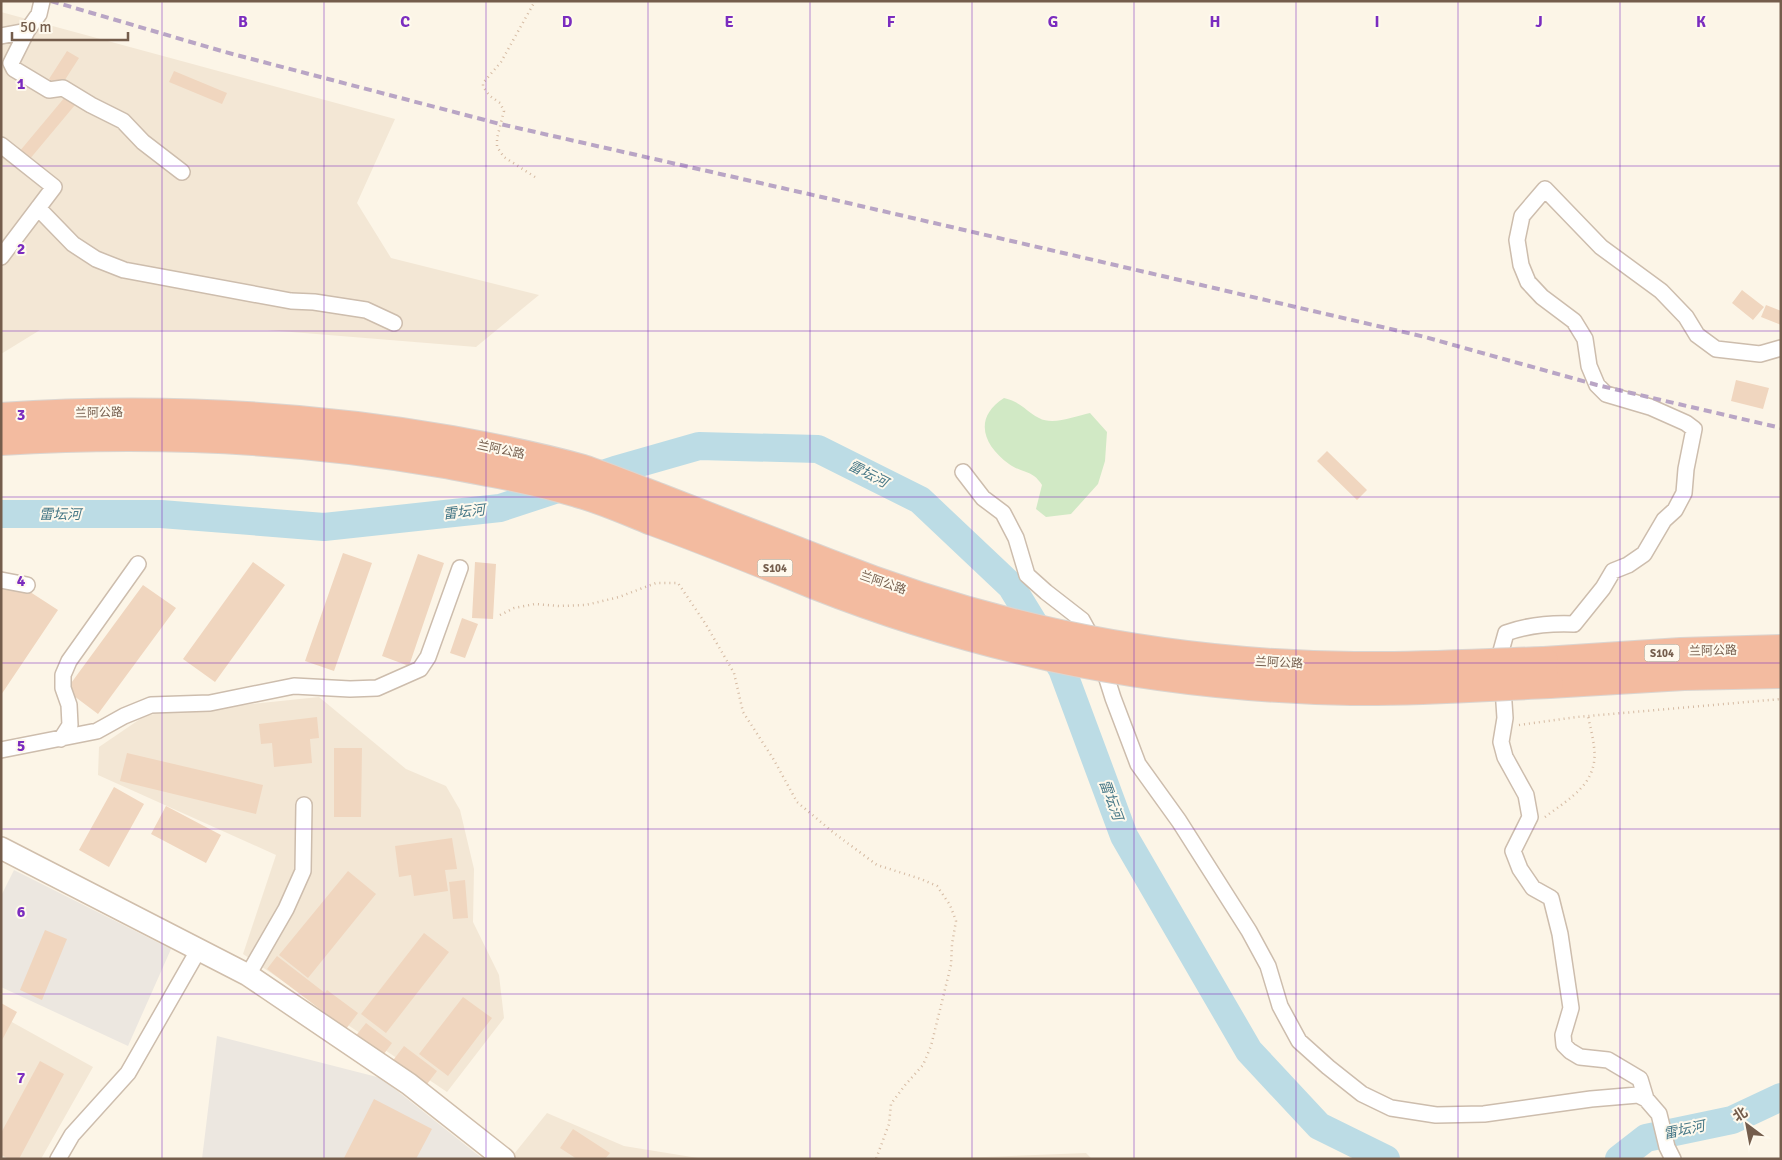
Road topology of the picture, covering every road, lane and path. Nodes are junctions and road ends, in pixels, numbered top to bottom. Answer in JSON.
{"nodes":[{"id":1,"x":42,"y":1,"type":"edge"},
{"id":2,"x":535,"y":1,"type":"edge"},
{"id":3,"x":26,"y":31,"type":"junction"},
{"id":4,"x":1,"y":36,"type":"edge"},
{"id":5,"x":1,"y":145,"type":"edge"},
{"id":6,"x":182,"y":172,"type":"dead end"},
{"id":7,"x":535,"y":177,"type":"dead end"},
{"id":8,"x":38,"y":208,"type":"junction"},
{"id":9,"x":1,"y":257,"type":"edge"},
{"id":10,"x":394,"y":323,"type":"dead end"},
{"id":11,"x":1781,"y":348,"type":"edge"},
{"id":12,"x":1,"y":417,"type":"edge"},
{"id":13,"x":1,"y":441,"type":"edge"},
{"id":14,"x":963,"y":472,"type":"dead end"},
{"id":15,"x":138,"y":564,"type":"dead end"},
{"id":16,"x":460,"y":568,"type":"dead end"},
{"id":17,"x":1,"y":580,"type":"edge"},
{"id":18,"x":27,"y":585,"type":"dead end"},
{"id":19,"x":500,"y":615,"type":"dead end"},
{"id":20,"x":1781,"y":649,"type":"edge"},
{"id":21,"x":1547,"y":672,"type":"junction"},
{"id":22,"x":1781,"y":674,"type":"edge"},
{"id":23,"x":1781,"y":699,"type":"edge"},
{"id":24,"x":1588,"y":716,"type":"junction"},
{"id":25,"x":1504,"y":727,"type":"junction"},
{"id":26,"x":61,"y":739,"type":"junction"},
{"id":27,"x":1,"y":750,"type":"edge"},
{"id":28,"x":304,"y":805,"type":"dead end"},
{"id":29,"x":1530,"y":818,"type":"junction"},
{"id":30,"x":1,"y":848,"type":"edge"},
{"id":31,"x":199,"y":949,"type":"junction"},
{"id":32,"x":248,"y":974,"type":"junction"},
{"id":33,"x":1646,"y":1099,"type":"junction"},
{"id":34,"x":1670,"y":1153,"type":"edge"},
{"id":35,"x":58,"y":1159,"type":"edge"},
{"id":36,"x":504,"y":1159,"type":"edge"},
{"id":37,"x":876,"y":1159,"type":"edge"}],
"edges":[{"from":1,"to":3,"type":"street"},
{"from":2,"to":7,"type":"path"},
{"from":3,"to":4,"type":"street"},
{"from":3,"to":6,"type":"street"},
{"from":5,"to":8,"type":"street"},
{"from":8,"to":9,"type":"street"},
{"from":8,"to":10,"type":"street"},
{"from":11,"to":25,"type":"street"},
{"from":12,"to":21,"type":"highway","name":"兰阿公路","number":"S104","bridge":true},
{"from":13,"to":21,"type":"highway","name":"兰阿公路","number":"S104","bridge":true},
{"from":14,"to":33,"type":"street"},
{"from":15,"to":26,"type":"street"},
{"from":16,"to":26,"type":"street"},
{"from":17,"to":18,"type":"street"},
{"from":19,"to":37,"type":"path"},
{"from":20,"to":21,"type":"highway","name":"兰阿公路","number":"S104"},
{"from":21,"to":22,"type":"highway","name":"兰阿公路","number":"S104"},
{"from":23,"to":24,"type":"path"},
{"from":24,"to":25,"type":"path"},
{"from":24,"to":29,"type":"path"},
{"from":25,"to":29,"type":"street"},
{"from":26,"to":27,"type":"street"},
{"from":28,"to":32,"type":"street"},
{"from":29,"to":33,"type":"street"},
{"from":30,"to":31,"type":"street"},
{"from":31,"to":32,"type":"street"},
{"from":31,"to":35,"type":"street"},
{"from":32,"to":36,"type":"street"},
{"from":33,"to":34,"type":"street"}]}
